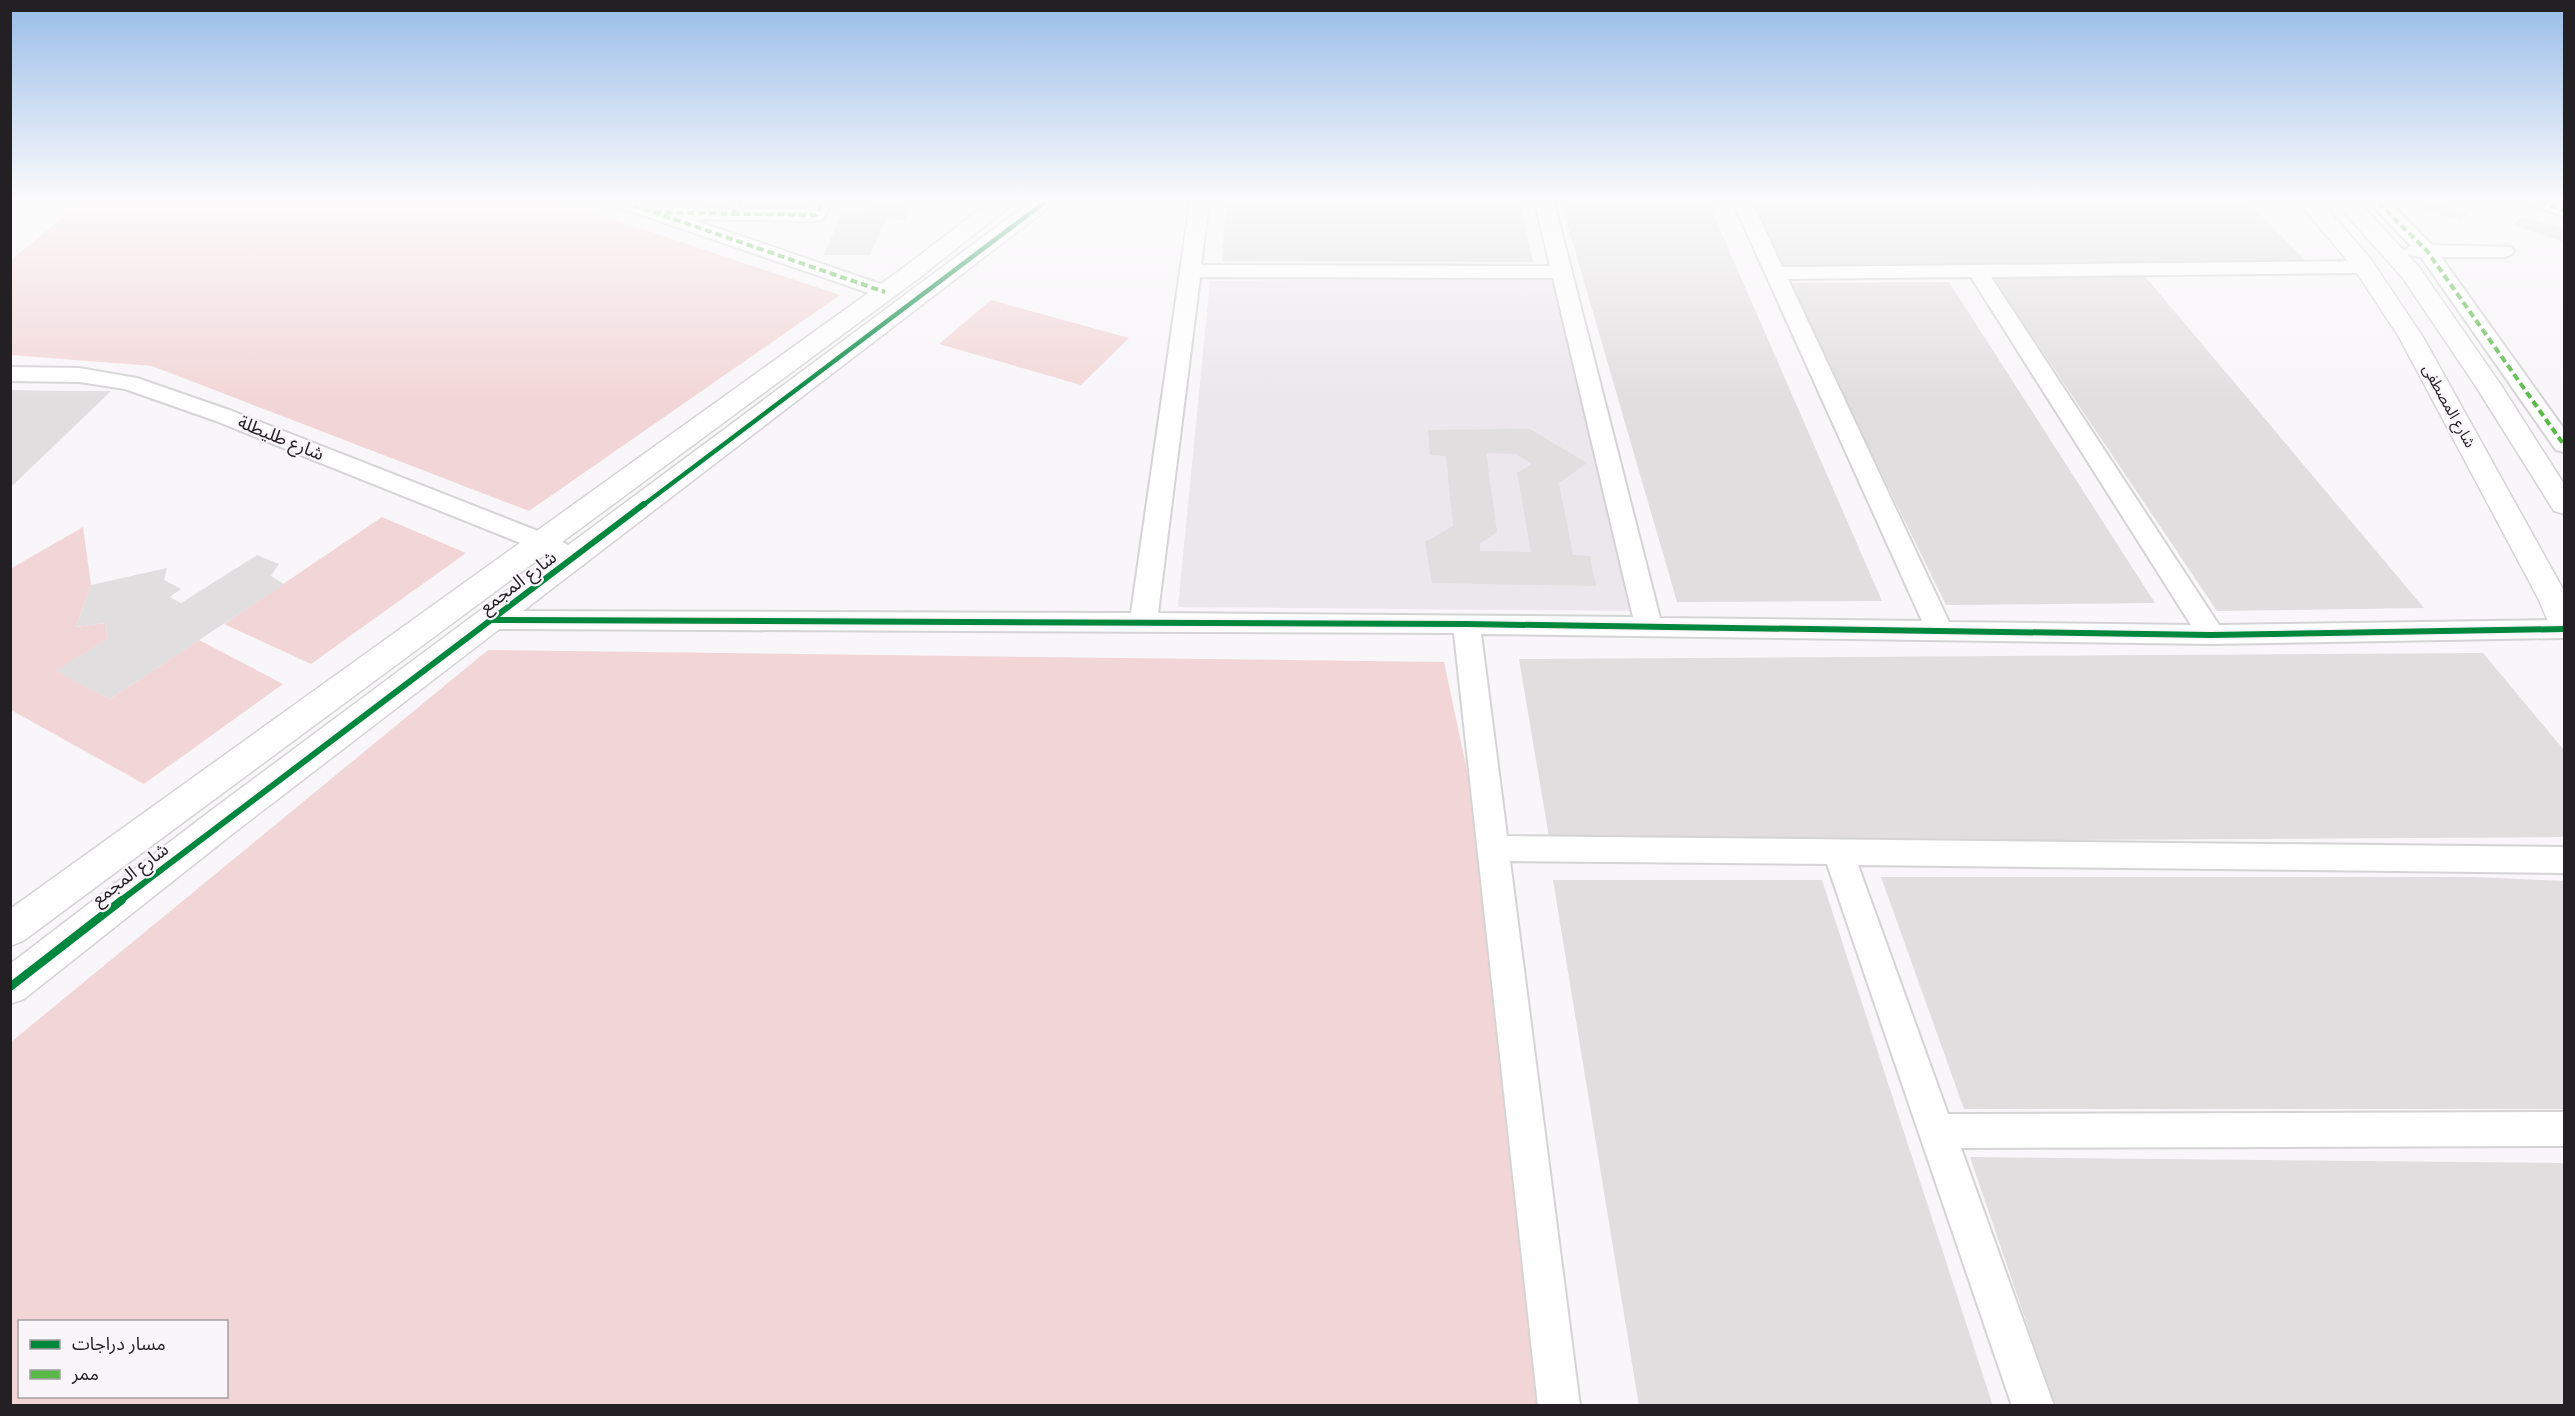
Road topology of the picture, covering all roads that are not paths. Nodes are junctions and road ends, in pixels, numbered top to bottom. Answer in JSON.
{"nodes":[{"id":1,"x":816,"y":268,"type":"edge"},
{"id":2,"x":917,"y":268,"type":"edge"},
{"id":3,"x":958,"y":268,"type":"edge"},
{"id":4,"x":1192,"y":268,"type":"edge"},
{"id":5,"x":1558,"y":268,"type":"edge"},
{"id":6,"x":1772,"y":268,"type":"edge"},
{"id":7,"x":2260,"y":268,"type":"edge"},
{"id":8,"x":2365,"y":268,"type":"edge"},
{"id":9,"x":2408,"y":268,"type":"edge"},
{"id":10,"x":2439,"y":268,"type":"edge"},
{"id":11,"x":1977,"y":271,"type":"junction"},
{"id":12,"x":1191,"y":272,"type":"junction"},
{"id":13,"x":1559,"y":272,"type":"junction"},
{"id":14,"x":1774,"y":273,"type":"junction"},
{"id":15,"x":885,"y":292,"type":"junction"},
{"id":16,"x":10,"y":374,"type":"edge"},
{"id":17,"x":2437,"y":382,"type":"junction"},
{"id":18,"x":2488,"y":385,"type":"junction"},
{"id":19,"x":2565,"y":445,"type":"edge"},
{"id":20,"x":2565,"y":505,"type":"edge"},
{"id":21,"x":542,"y":542,"type":"junction"},
{"id":22,"x":574,"y":559,"type":"junction"},
{"id":23,"x":493,"y":620,"type":"junction"},
{"id":24,"x":1143,"y":622,"type":"junction"},
{"id":25,"x":1466,"y":624,"type":"junction"},
{"id":26,"x":1649,"y":627,"type":"junction"},
{"id":27,"x":2565,"y":627,"type":"edge"},
{"id":28,"x":1940,"y":631,"type":"junction"},
{"id":29,"x":2211,"y":635,"type":"junction"},
{"id":30,"x":1493,"y":848,"type":"junction"},
{"id":31,"x":1838,"y":852,"type":"junction"},
{"id":32,"x":2565,"y":860,"type":"edge"},
{"id":33,"x":10,"y":930,"type":"edge"},
{"id":34,"x":10,"y":987,"type":"edge"},
{"id":35,"x":2565,"y":1129,"type":"edge"},
{"id":36,"x":1937,"y":1131,"type":"junction"},
{"id":37,"x":1559,"y":1406,"type":"edge"},
{"id":38,"x":2033,"y":1406,"type":"edge"}],
"edges":[{"from":1,"to":15,"type":"street"},
{"from":2,"to":15,"type":"street","name":"شارع المجمع"},
{"from":3,"to":22,"type":"street","name":"شارع المجمع"},
{"from":4,"to":12,"type":"street"},
{"from":5,"to":13,"type":"street"},
{"from":6,"to":14,"type":"street"},
{"from":7,"to":11,"type":"street"},
{"from":8,"to":17,"type":"street","name":"شارع المصطفى"},
{"from":9,"to":18,"type":"street"},
{"from":10,"to":19,"type":"street"},
{"from":11,"to":14,"type":"street"},
{"from":11,"to":29,"type":"street"},
{"from":12,"to":13,"type":"street"},
{"from":12,"to":24,"type":"street"},
{"from":13,"to":26,"type":"street"},
{"from":14,"to":28,"type":"street"},
{"from":15,"to":21,"type":"street","name":"شارع المجمع"},
{"from":16,"to":21,"type":"street","name":"شارع طليطلة"},
{"from":17,"to":18,"type":"street"},
{"from":17,"to":27,"type":"street","name":"شارع المصطفى"},
{"from":18,"to":20,"type":"street"},
{"from":21,"to":22,"type":"street","name":"شارع طليطلة"},
{"from":21,"to":33,"type":"street","name":"شارع المجمع"},
{"from":22,"to":23,"type":"street","name":"شارع المجمع"},
{"from":23,"to":24,"type":"street"},
{"from":23,"to":34,"type":"street","name":"شارع المجمع"},
{"from":24,"to":25,"type":"street"},
{"from":25,"to":26,"type":"street"},
{"from":25,"to":30,"type":"street"},
{"from":26,"to":28,"type":"street"},
{"from":27,"to":29,"type":"street"},
{"from":28,"to":29,"type":"street"},
{"from":30,"to":31,"type":"street"},
{"from":30,"to":37,"type":"street"},
{"from":31,"to":32,"type":"street"},
{"from":31,"to":36,"type":"street"},
{"from":35,"to":36,"type":"street"},
{"from":36,"to":38,"type":"street"}]}
